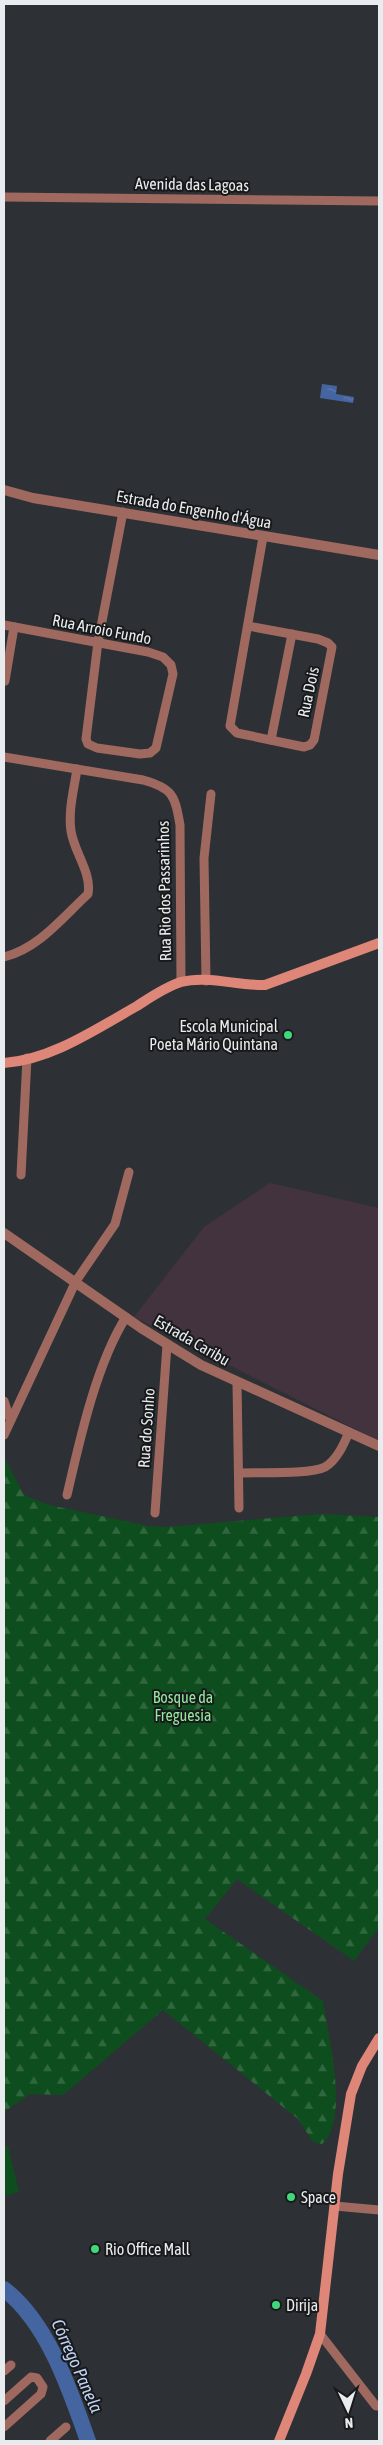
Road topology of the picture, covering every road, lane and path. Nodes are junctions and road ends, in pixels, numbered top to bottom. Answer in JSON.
{"nodes":[{"id":1,"x":4,"y":197,"type":"edge"},
{"id":2,"x":379,"y":201,"type":"edge"},
{"id":3,"x":4,"y":490,"type":"edge"},
{"id":4,"x":123,"y":512,"type":"junction"},
{"id":5,"x":263,"y":537,"type":"junction"},
{"id":6,"x":379,"y":556,"type":"edge"},
{"id":7,"x":4,"y":625,"type":"edge"},
{"id":8,"x":248,"y":626,"type":"junction"},
{"id":9,"x":14,"y":627,"type":"junction"},
{"id":10,"x":292,"y":634,"type":"junction"},
{"id":11,"x":98,"y":642,"type":"junction"},
{"id":12,"x":6,"y":681,"type":"dead end"},
{"id":13,"x":271,"y":740,"type":"junction"},
{"id":14,"x":4,"y":757,"type":"edge"},
{"id":15,"x":77,"y":770,"type":"junction"},
{"id":16,"x":211,"y":794,"type":"dead end"},
{"id":17,"x":379,"y":943,"type":"edge"},
{"id":18,"x":4,"y":957,"type":"edge"},
{"id":19,"x":206,"y":980,"type":"junction"},
{"id":20,"x":181,"y":982,"type":"junction"},
{"id":21,"x":27,"y":1058,"type":"junction"},
{"id":22,"x":4,"y":1063,"type":"edge"},
{"id":23,"x":129,"y":1172,"type":"dead end"},
{"id":24,"x":21,"y":1175,"type":"dead end"},
{"id":25,"x":4,"y":1233,"type":"edge"},
{"id":26,"x":76,"y":1281,"type":"junction"},
{"id":27,"x":126,"y":1317,"type":"junction"},
{"id":28,"x":167,"y":1345,"type":"junction"},
{"id":29,"x":237,"y":1383,"type":"junction"},
{"id":30,"x":4,"y":1401,"type":"edge"},
{"id":31,"x":10,"y":1419,"type":"junction"},
{"id":32,"x":349,"y":1432,"type":"junction"},
{"id":33,"x":4,"y":1435,"type":"edge"},
{"id":34,"x":379,"y":1446,"type":"edge"},
{"id":35,"x":239,"y":1473,"type":"junction"},
{"id":36,"x":67,"y":1495,"type":"dead end"},
{"id":37,"x":238,"y":1508,"type":"dead end"},
{"id":38,"x":155,"y":1513,"type":"dead end"},
{"id":39,"x":379,"y":2038,"type":"edge"},
{"id":40,"x":335,"y":2206,"type":"junction"},
{"id":41,"x":379,"y":2210,"type":"edge"},
{"id":42,"x":320,"y":2334,"type":"junction"},
{"id":43,"x":11,"y":2365,"type":"dead end"},
{"id":44,"x":4,"y":2371,"type":"edge"},
{"id":45,"x":4,"y":2401,"type":"edge"},
{"id":46,"x":378,"y":2407,"type":"edge"},
{"id":47,"x":4,"y":2427,"type":"edge"},
{"id":48,"x":66,"y":2427,"type":"dead end"},
{"id":49,"x":50,"y":2441,"type":"edge"},
{"id":50,"x":279,"y":2441,"type":"edge"}],
"edges":[{"from":1,"to":2,"type":"street","name":"Avenida das Lagoas"},
{"from":3,"to":4,"type":"street","name":"Estrada do Engenho d'Água"},
{"from":4,"to":5,"type":"street","name":"Estrada do Engenho d'Água"},
{"from":4,"to":11,"type":"street"},
{"from":5,"to":6,"type":"street","name":"Estrada do Engenho d'Água"},
{"from":5,"to":8,"type":"street","name":"Rua Dois"},
{"from":7,"to":9,"type":"street","name":"Rua Arroio Fundo"},
{"from":8,"to":10,"type":"street","name":"Rua Dois"},
{"from":8,"to":13,"type":"street","name":"Rua Dois"},
{"from":9,"to":11,"type":"street","name":"Rua Arroio Fundo"},
{"from":9,"to":12,"type":"street"},
{"from":10,"to":13,"type":"street","name":"Rua Dois"},
{"from":10,"to":13,"type":"street","name":"Rua Dois"},
{"from":11,"to":11,"type":"street","name":"Rua Arroio Fundo"},
{"from":14,"to":15,"type":"street","name":"Rua Rio dos Passarinhos"},
{"from":15,"to":18,"type":"street"},
{"from":15,"to":20,"type":"street","name":"Rua Rio dos Passarinhos"},
{"from":16,"to":19,"type":"street"},
{"from":17,"to":19,"type":"main road"},
{"from":19,"to":20,"type":"main road"},
{"from":20,"to":21,"type":"main road"},
{"from":21,"to":22,"type":"main road"},
{"from":21,"to":24,"type":"street"},
{"from":23,"to":26,"type":"street"},
{"from":25,"to":26,"type":"street","name":"Estrada Caribu"},
{"from":26,"to":27,"type":"street","name":"Estrada Caribu"},
{"from":26,"to":31,"type":"street"},
{"from":27,"to":28,"type":"street","name":"Estrada Caribu"},
{"from":27,"to":36,"type":"street"},
{"from":28,"to":29,"type":"street","name":"Estrada Caribu"},
{"from":28,"to":38,"type":"street","name":"Rua do Sonho"},
{"from":29,"to":32,"type":"street","name":"Estrada Caribu"},
{"from":29,"to":35,"type":"street"},
{"from":30,"to":31,"type":"street"},
{"from":31,"to":33,"type":"street"},
{"from":32,"to":34,"type":"street","name":"Estrada Caribu"},
{"from":32,"to":35,"type":"street"},
{"from":35,"to":37,"type":"street"},
{"from":39,"to":40,"type":"main road"},
{"from":40,"to":41,"type":"street"},
{"from":40,"to":42,"type":"main road"},
{"from":42,"to":46,"type":"street"},
{"from":42,"to":50,"type":"main road"},
{"from":43,"to":44,"type":"street"},
{"from":45,"to":47,"type":"street"},
{"from":48,"to":49,"type":"street"}]}
